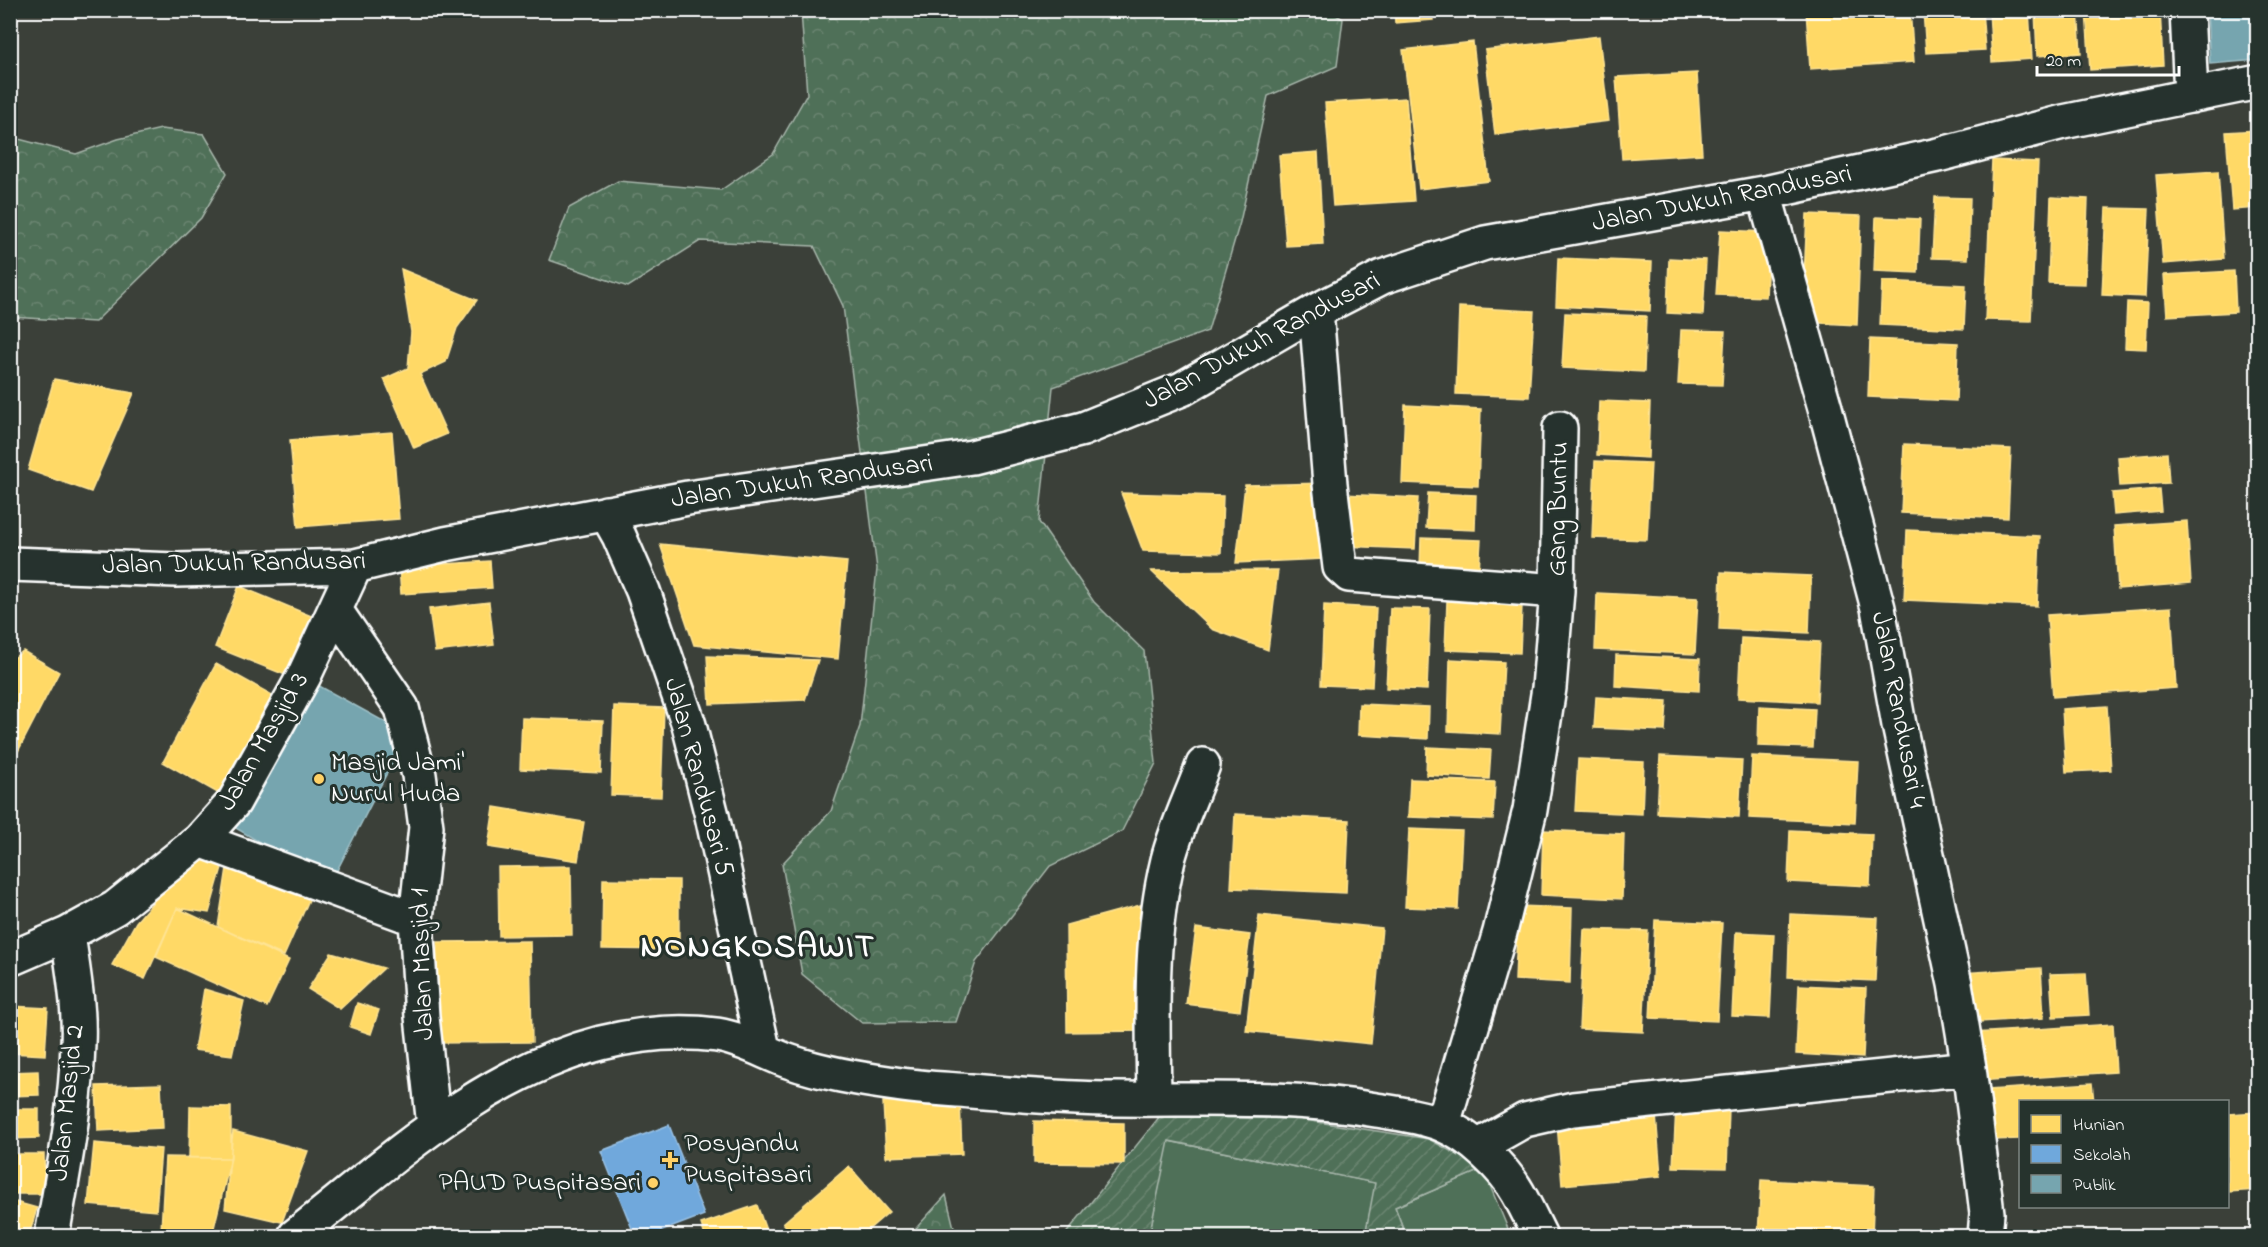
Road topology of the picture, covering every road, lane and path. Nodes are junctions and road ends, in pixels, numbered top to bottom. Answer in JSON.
{"nodes":[{"id":1,"x":2187,"y":10,"type":"edge"},
{"id":2,"x":2258,"y":82,"type":"edge"},
{"id":3,"x":2191,"y":96,"type":"junction"},
{"id":4,"x":1764,"y":193,"type":"junction"},
{"id":5,"x":1316,"y":311,"type":"junction"},
{"id":6,"x":1560,"y":428,"type":"dead end"},
{"id":7,"x":606,"y":513,"type":"junction"},
{"id":8,"x":10,"y":564,"type":"edge"},
{"id":9,"x":355,"y":566,"type":"junction"},
{"id":10,"x":1557,"y":591,"type":"junction"},
{"id":11,"x":335,"y":610,"type":"junction"},
{"id":12,"x":1203,"y":765,"type":"dead end"},
{"id":13,"x":200,"y":840,"type":"junction"},
{"id":14,"x":416,"y":919,"type":"junction"},
{"id":15,"x":69,"y":934,"type":"junction"},
{"id":16,"x":10,"y":959,"type":"edge"},
{"id":17,"x":762,"y":1049,"type":"junction"},
{"id":18,"x":1969,"y":1068,"type":"junction"},
{"id":19,"x":1154,"y":1098,"type":"junction"},
{"id":20,"x":1443,"y":1124,"type":"junction"},
{"id":21,"x":434,"y":1126,"type":"junction"},
{"id":22,"x":1479,"y":1146,"type":"junction"},
{"id":23,"x":52,"y":1236,"type":"edge"},
{"id":24,"x":294,"y":1236,"type":"edge"},
{"id":25,"x":1540,"y":1236,"type":"edge"},
{"id":26,"x":1985,"y":1236,"type":"edge"}],
"edges":[{"from":1,"to":3,"type":"street"},
{"from":2,"to":3,"type":"street","name":"Jalan Dukuh Randusari"},
{"from":3,"to":4,"type":"street","name":"Jalan Dukuh Randusari"},
{"from":4,"to":5,"type":"street","name":"Jalan Dukuh Randusari"},
{"from":4,"to":18,"type":"street","name":"Jalan Randusari 4"},
{"from":5,"to":7,"type":"street","name":"Jalan Dukuh Randusari"},
{"from":5,"to":10,"type":"street"},
{"from":6,"to":10,"type":"street","name":"Gang Buntu"},
{"from":7,"to":9,"type":"street","name":"Jalan Dukuh Randusari"},
{"from":7,"to":17,"type":"street","name":"Jalan Randusari 5"},
{"from":8,"to":9,"type":"street","name":"Jalan Dukuh Randusari"},
{"from":9,"to":11,"type":"street","name":"Jalan Masjid 3"},
{"from":10,"to":20,"type":"street","name":"Gang Buntu"},
{"from":11,"to":13,"type":"street","name":"Jalan Masjid 3"},
{"from":11,"to":14,"type":"street","name":"Jalan Masjid 1"},
{"from":12,"to":19,"type":"street"},
{"from":13,"to":14,"type":"street"},
{"from":13,"to":15,"type":"street","name":"Jalan Masjid 3"},
{"from":14,"to":21,"type":"street","name":"Jalan Masjid 1"},
{"from":15,"to":16,"type":"street","name":"Jalan Masjid 3"},
{"from":15,"to":23,"type":"street","name":"Jalan Masjid 2"},
{"from":17,"to":19,"type":"street"},
{"from":17,"to":21,"type":"street"},
{"from":18,"to":22,"type":"street"},
{"from":18,"to":26,"type":"street","name":"Jalan Randusari 4"},
{"from":19,"to":20,"type":"street"},
{"from":20,"to":22,"type":"street"},
{"from":21,"to":24,"type":"street"},
{"from":22,"to":25,"type":"street"}]}
